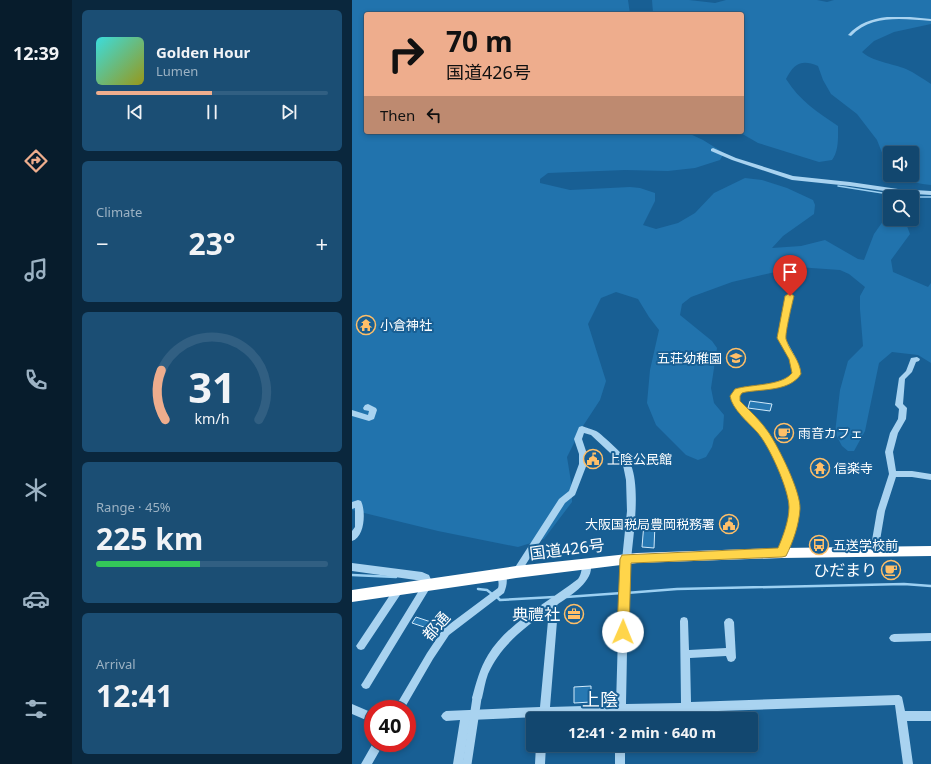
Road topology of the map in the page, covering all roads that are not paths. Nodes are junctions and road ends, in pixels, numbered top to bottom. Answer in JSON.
{"nodes":[{"id":1,"x":931,"y":20,"type":"edge"},
{"id":2,"x":850,"y":35,"type":"dead end"},
{"id":3,"x":713,"y":150,"type":"dead end"},
{"id":4,"x":931,"y":193,"type":"edge"},
{"id":5,"x":790,"y":296,"type":"dead end"},
{"id":6,"x":917,"y":360,"type":"dead end"},
{"id":7,"x":367,"y":407,"type":"dead end"},
{"id":8,"x":352,"y":414,"type":"edge"},
{"id":9,"x":893,"y":474,"type":"junction"},
{"id":10,"x":931,"y":477,"type":"edge"},
{"id":11,"x":352,"y":506,"type":"edge"},
{"id":12,"x":352,"y":538,"type":"edge"},
{"id":13,"x":931,"y":551,"type":"edge"},
{"id":14,"x":874,"y":552,"type":"junction"},
{"id":15,"x":782,"y":553,"type":"junction"},
{"id":16,"x":626,"y":559,"type":"junction"},
{"id":17,"x":587,"y":564,"type":"junction"},
{"id":18,"x":352,"y":567,"type":"edge"},
{"id":19,"x":516,"y":572,"type":"junction"},
{"id":20,"x":502,"y":574,"type":"junction"},
{"id":21,"x":427,"y":585,"type":"junction"},
{"id":22,"x":399,"y":589,"type":"junction"},
{"id":23,"x":352,"y":596,"type":"edge"},
{"id":24,"x":552,"y":603,"type":"junction"},
{"id":25,"x":684,"y":622,"type":"dead end"},
{"id":26,"x":729,"y":622,"type":"dead end"},
{"id":27,"x":931,"y":637,"type":"edge"},
{"id":28,"x":894,"y":638,"type":"dead end"},
{"id":29,"x":361,"y":646,"type":"dead end"},
{"id":30,"x":685,"y":654,"type":"junction"},
{"id":31,"x":366,"y":685,"type":"dead end"},
{"id":32,"x":404,"y":700,"type":"edge"},
{"id":33,"x":686,"y":707,"type":"junction"},
{"id":34,"x":621,"y":708,"type":"junction"},
{"id":35,"x":352,"y":709,"type":"edge"},
{"id":36,"x":544,"y":712,"type":"edge"},
{"id":37,"x":577,"y":712,"type":"edge"},
{"id":38,"x":621,"y":712,"type":"edge"},
{"id":39,"x":364,"y":714,"type":"edge"},
{"id":40,"x":466,"y":715,"type":"junction"},
{"id":41,"x":526,"y":715,"type":"edge"},
{"id":42,"x":446,"y":716,"type":"dead end"},
{"id":43,"x":901,"y":716,"type":"junction"},
{"id":44,"x":931,"y":716,"type":"edge"},
{"id":45,"x":373,"y":752,"type":"edge"},
{"id":46,"x":541,"y":752,"type":"edge"},
{"id":47,"x":620,"y":752,"type":"edge"},
{"id":48,"x":366,"y":764,"type":"edge"},
{"id":49,"x":458,"y":764,"type":"edge"},
{"id":50,"x":467,"y":764,"type":"edge"},
{"id":51,"x":540,"y":764,"type":"edge"},
{"id":52,"x":620,"y":764,"type":"edge"},
{"id":53,"x":908,"y":764,"type":"edge"}],
"edges":[{"from":1,"to":2,"type":"street"},
{"from":3,"to":4,"type":"street"},
{"from":5,"to":15,"type":"street"},
{"from":6,"to":9,"type":"street"},
{"from":7,"to":8,"type":"street"},
{"from":9,"to":10,"type":"street"},
{"from":9,"to":14,"type":"street"},
{"from":11,"to":12,"type":"street"},
{"from":13,"to":14,"type":"highway","name":"国道426号"},
{"from":14,"to":15,"type":"highway","name":"国道426号"},
{"from":15,"to":16,"type":"highway","name":"国道426号"},
{"from":16,"to":17,"type":"highway","name":"国道426号"},
{"from":16,"to":19,"type":"street"},
{"from":16,"to":34,"type":"street"},
{"from":17,"to":19,"type":"highway","name":"国道426号"},
{"from":17,"to":24,"type":"street"},
{"from":18,"to":21,"type":"street"},
{"from":19,"to":20,"type":"highway","name":"国道426号"},
{"from":20,"to":21,"type":"highway","name":"国道426号"},
{"from":20,"to":32,"type":"street","name":"都通"},
{"from":21,"to":22,"type":"highway","name":"国道426号"},
{"from":21,"to":31,"type":"street"},
{"from":22,"to":23,"type":"highway","name":"国道426号"},
{"from":22,"to":29,"type":"street"},
{"from":24,"to":36,"type":"street"},
{"from":24,"to":50,"type":"street","bridge":true},
{"from":25,"to":30,"type":"street"},
{"from":26,"to":30,"type":"street"},
{"from":27,"to":28,"type":"street"},
{"from":30,"to":33,"type":"street"},
{"from":33,"to":34,"type":"street"},
{"from":33,"to":43,"type":"street"},
{"from":34,"to":37,"type":"street"},
{"from":34,"to":38,"type":"street"},
{"from":35,"to":39,"type":"street"},
{"from":40,"to":41,"type":"street"},
{"from":40,"to":42,"type":"street"},
{"from":40,"to":49,"type":"street"},
{"from":43,"to":44,"type":"street"},
{"from":43,"to":53,"type":"street"},
{"from":45,"to":48,"type":"street"},
{"from":46,"to":51,"type":"street"},
{"from":47,"to":52,"type":"street"}]}
